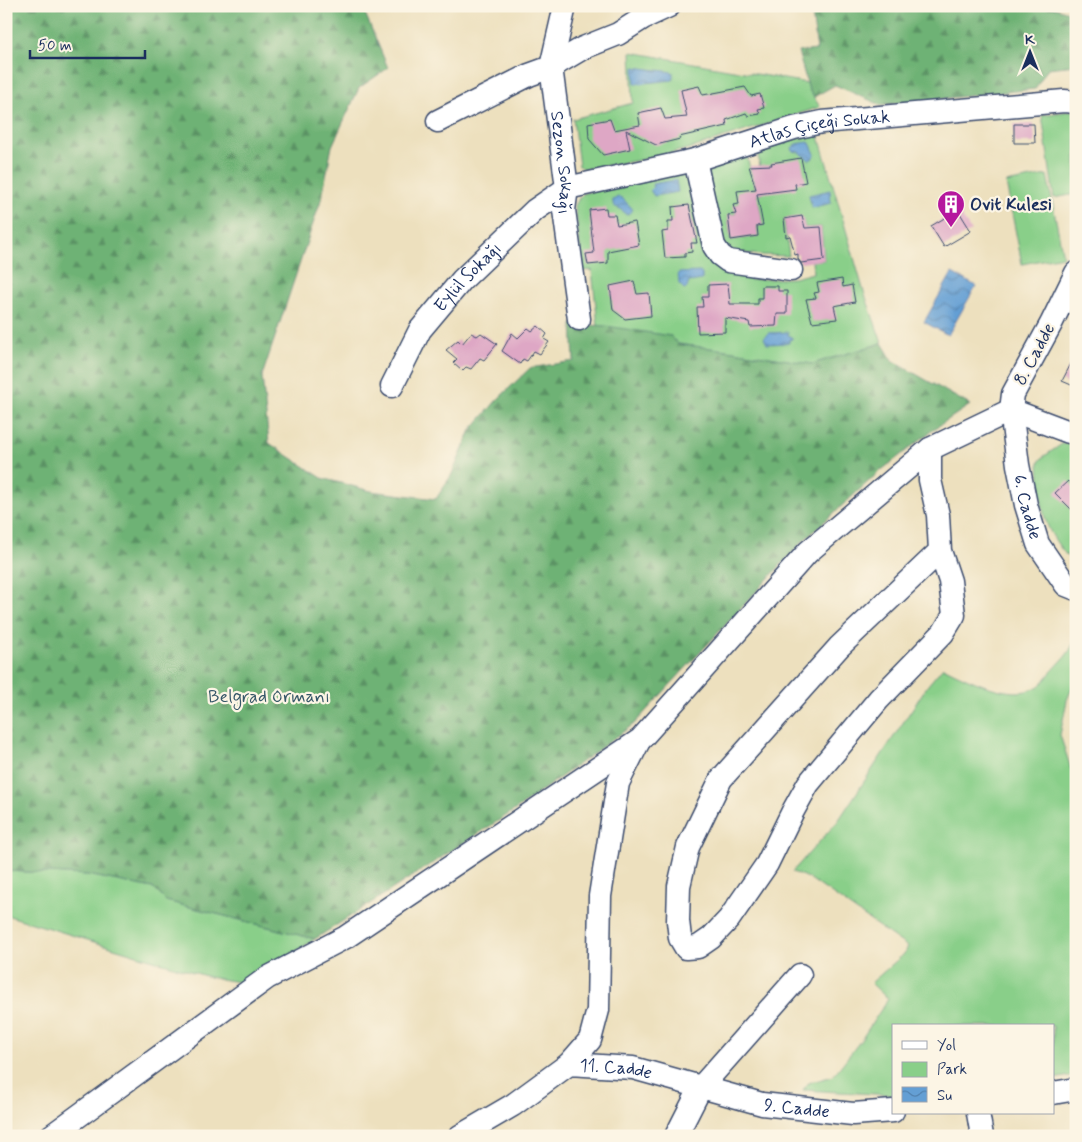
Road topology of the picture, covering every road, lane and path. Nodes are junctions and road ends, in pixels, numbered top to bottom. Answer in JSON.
{"nodes":[{"id":1,"x":565,"y":6,"type":"edge"},
{"id":2,"x":669,"y":6,"type":"edge"},
{"id":3,"x":551,"y":67,"type":"junction"},
{"id":4,"x":1076,"y":102,"type":"edge"},
{"id":5,"x":438,"y":121,"type":"dead end"},
{"id":6,"x":696,"y":160,"type":"junction"},
{"id":7,"x":567,"y":188,"type":"junction"},
{"id":8,"x":791,"y":270,"type":"dead end"},
{"id":9,"x":1076,"y":273,"type":"edge"},
{"id":10,"x":579,"y":319,"type":"dead end"},
{"id":11,"x":392,"y":386,"type":"dead end"},
{"id":12,"x":1010,"y":410,"type":"junction"},
{"id":13,"x":1076,"y":431,"type":"edge"},
{"id":14,"x":930,"y":449,"type":"junction"},
{"id":15,"x":940,"y":551,"type":"junction"},
{"id":16,"x":1076,"y":589,"type":"edge"},
{"id":17,"x":640,"y":740,"type":"junction"},
{"id":18,"x":800,"y":975,"type":"dead end"},
{"id":19,"x":569,"y":1064,"type":"junction"},
{"id":20,"x":702,"y":1087,"type":"junction"},
{"id":21,"x":1076,"y":1089,"type":"edge"},
{"id":22,"x":1054,"y":1093,"type":"edge"},
{"id":23,"x":892,"y":1111,"type":"edge"},
{"id":24,"x":978,"y":1114,"type":"edge"},
{"id":25,"x":51,"y":1136,"type":"edge"},
{"id":26,"x":460,"y":1136,"type":"edge"},
{"id":27,"x":676,"y":1136,"type":"edge"},
{"id":28,"x":982,"y":1136,"type":"edge"}],
"edges":[{"from":1,"to":3,"type":"street","name":"Sezon Sokağı"},
{"from":2,"to":3,"type":"street"},
{"from":3,"to":5,"type":"street"},
{"from":3,"to":7,"type":"street","name":"Sezon Sokağı"},
{"from":4,"to":6,"type":"street","name":"Atlas Çiçeği Sokak"},
{"from":6,"to":7,"type":"street","name":"Atlas Çiçeği Sokak"},
{"from":6,"to":8,"type":"street"},
{"from":7,"to":10,"type":"street","name":"Sezon Sokağı"},
{"from":7,"to":11,"type":"street","name":"Eylül Sokağı"},
{"from":9,"to":12,"type":"street","name":"8. Cadde"},
{"from":12,"to":13,"type":"street"},
{"from":12,"to":14,"type":"street"},
{"from":12,"to":16,"type":"street","name":"6. Cadde"},
{"from":14,"to":15,"type":"street"},
{"from":14,"to":17,"type":"street"},
{"from":15,"to":15,"type":"street"},
{"from":17,"to":19,"type":"street"},
{"from":17,"to":25,"type":"street"},
{"from":18,"to":20,"type":"street"},
{"from":19,"to":20,"type":"street","name":"11. Cadde"},
{"from":19,"to":26,"type":"street","name":"11. Cadde"},
{"from":20,"to":23,"type":"street","name":"9. Cadde"},
{"from":20,"to":27,"type":"street"},
{"from":21,"to":22,"type":"street"},
{"from":24,"to":28,"type":"street"}]}
